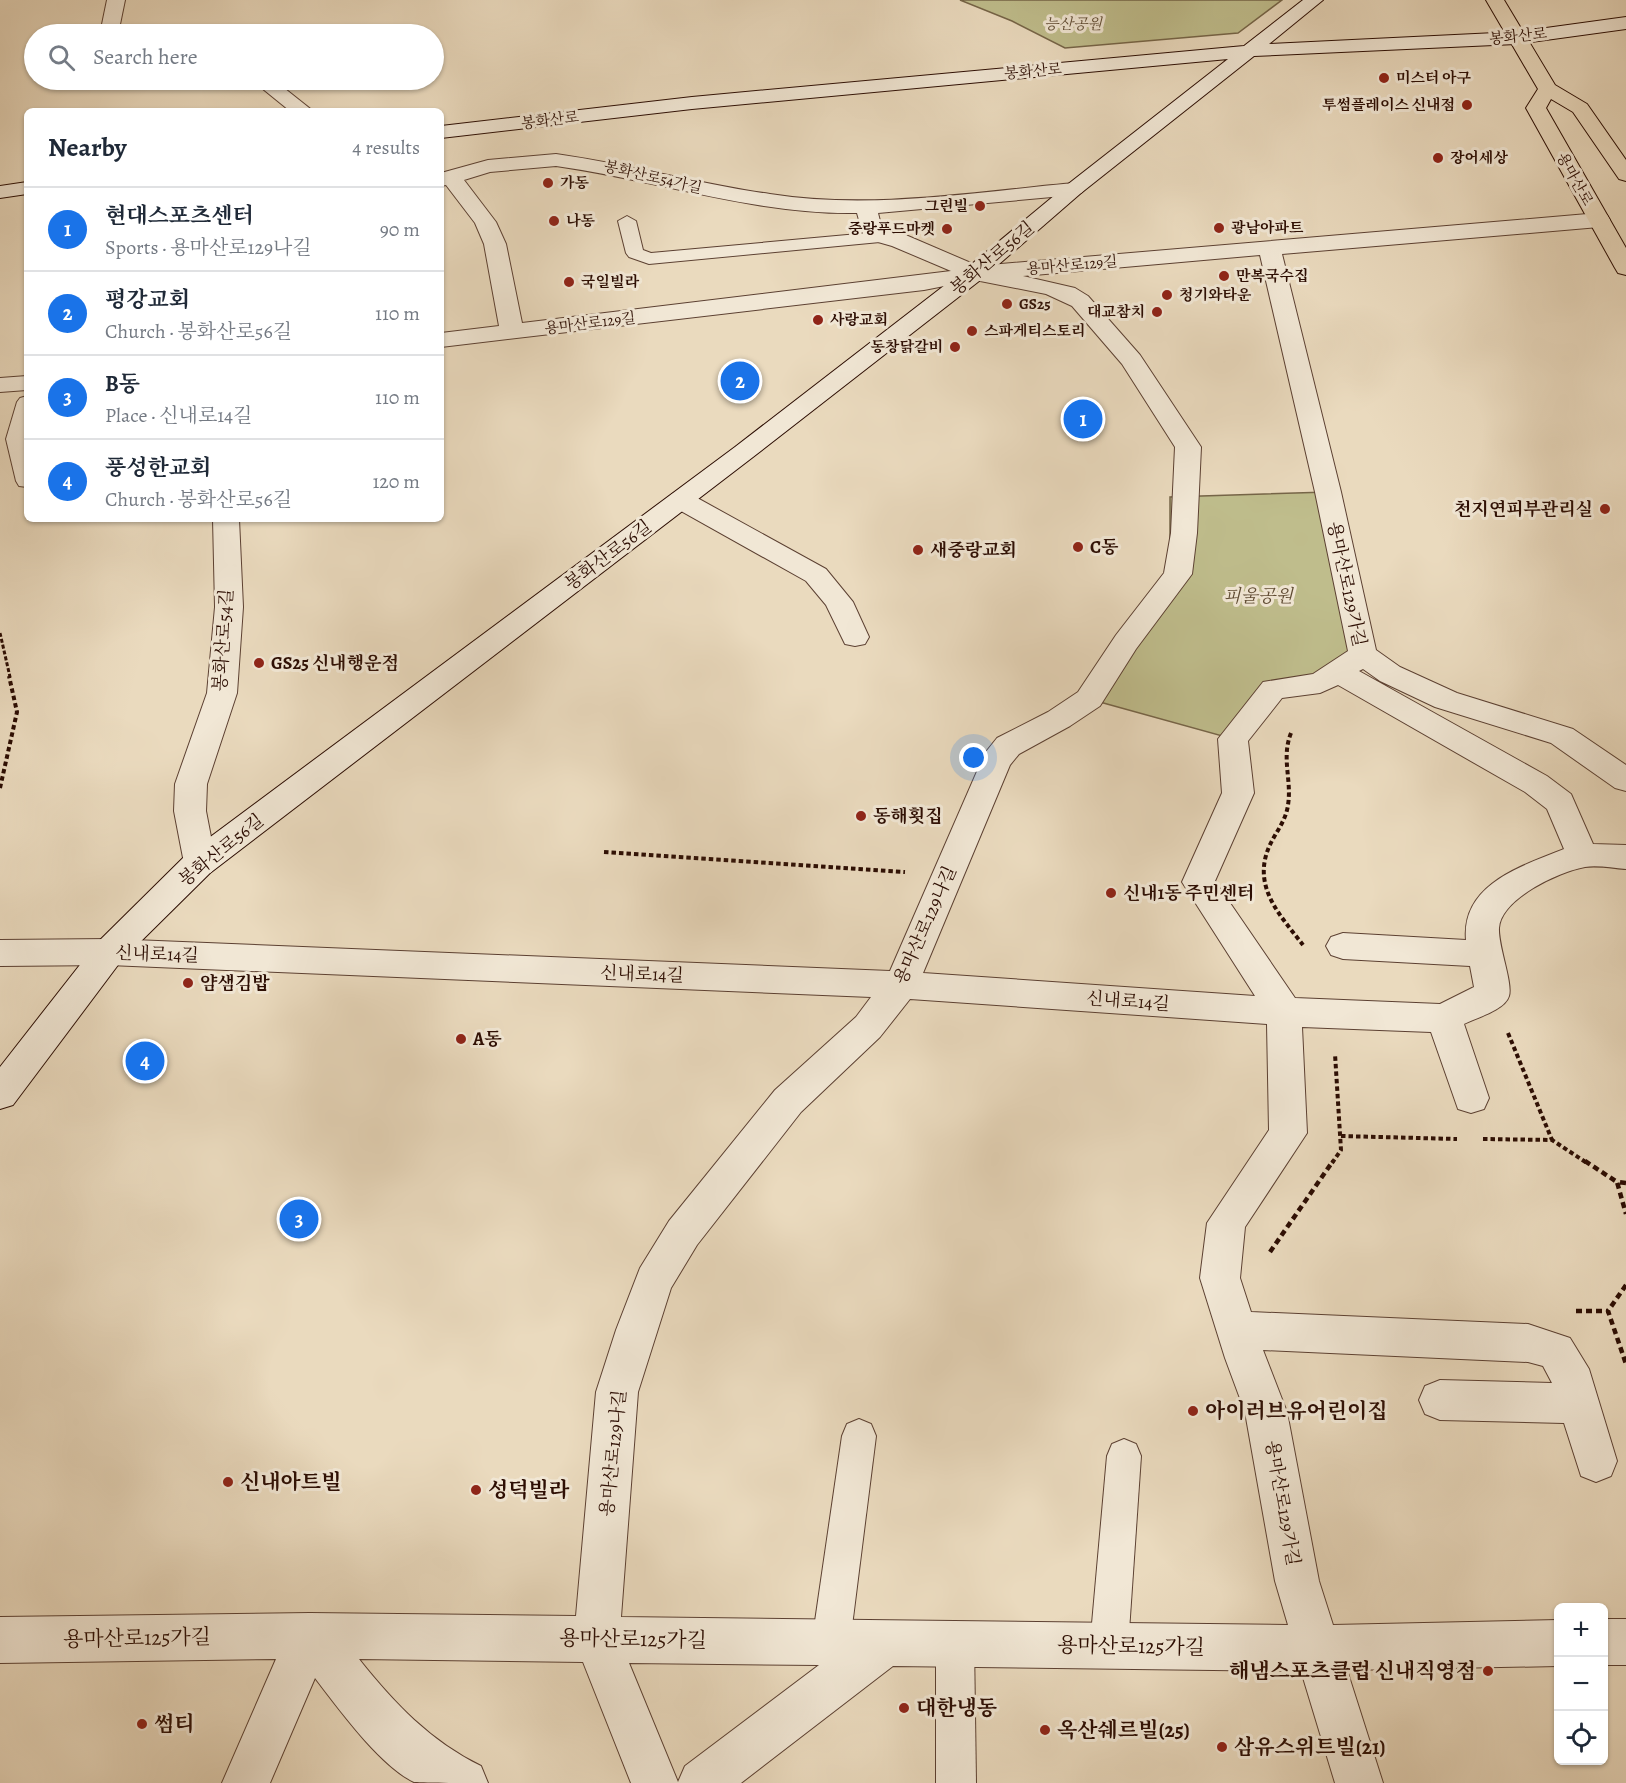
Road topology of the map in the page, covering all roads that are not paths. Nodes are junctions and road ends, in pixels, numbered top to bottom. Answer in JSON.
{"nodes":[{"id":1,"x":116,"y":0,"type":"edge"},
{"id":2,"x":1314,"y":0,"type":"edge"},
{"id":3,"x":1495,"y":0,"type":"edge"},
{"id":4,"x":1626,"y":23,"type":"edge"},
{"id":5,"x":111,"y":24,"type":"edge"},
{"id":6,"x":1516,"y":38,"type":"junction"},
{"id":7,"x":1250,"y":51,"type":"junction"},
{"id":8,"x":1548,"y":89,"type":"junction"},
{"id":9,"x":275,"y":90,"type":"edge"},
{"id":10,"x":299,"y":108,"type":"edge"},
{"id":11,"x":444,"y":132,"type":"edge"},
{"id":12,"x":1626,"y":175,"type":"edge"},
{"id":13,"x":446,"y":179,"type":"edge"},
{"id":14,"x":24,"y":188,"type":"edge"},
{"id":15,"x":1074,"y":189,"type":"junction"},
{"id":16,"x":0,"y":192,"type":"edge"},
{"id":17,"x":866,"y":207,"type":"junction"},
{"id":18,"x":1599,"y":220,"type":"junction"},
{"id":19,"x":627,"y":221,"type":"dead end"},
{"id":20,"x":880,"y":237,"type":"junction"},
{"id":21,"x":1270,"y":249,"type":"junction"},
{"id":22,"x":1626,"y":268,"type":"edge"},
{"id":23,"x":975,"y":273,"type":"junction"},
{"id":24,"x":512,"y":332,"type":"junction"},
{"id":25,"x":444,"y":340,"type":"edge"},
{"id":26,"x":24,"y":383,"type":"edge"},
{"id":27,"x":0,"y":385,"type":"edge"},
{"id":28,"x":24,"y":411,"type":"edge"},
{"id":29,"x":24,"y":469,"type":"edge"},
{"id":30,"x":681,"y":500,"type":"junction"},
{"id":31,"x":226,"y":522,"type":"edge"},
{"id":32,"x":855,"y":637,"type":"dead end"},
{"id":33,"x":1340,"y":670,"type":"junction"},
{"id":34,"x":1626,"y":780,"type":"edge"},
{"id":35,"x":1582,"y":855,"type":"junction"},
{"id":36,"x":1626,"y":857,"type":"edge"},
{"id":37,"x":200,"y":863,"type":"junction"},
{"id":38,"x":1344,"y":946,"type":"dead end"},
{"id":39,"x":109,"y":952,"type":"junction"},
{"id":40,"x":0,"y":953,"type":"edge"},
{"id":41,"x":1486,"y":954,"type":"junction"},
{"id":42,"x":901,"y":985,"type":"junction"},
{"id":43,"x":1284,"y":1011,"type":"junction"},
{"id":44,"x":1444,"y":1018,"type":"junction"},
{"id":45,"x":0,"y":1094,"type":"edge"},
{"id":46,"x":1471,"y":1098,"type":"dead end"},
{"id":47,"x":1236,"y":1330,"type":"junction"},
{"id":48,"x":1440,"y":1400,"type":"dead end"},
{"id":49,"x":1579,"y":1404,"type":"junction"},
{"id":50,"x":859,"y":1436,"type":"dead end"},
{"id":51,"x":1124,"y":1456,"type":"dead end"},
{"id":52,"x":1596,"y":1461,"type":"dead end"},
{"id":53,"x":310,"y":1636,"type":"junction"},
{"id":54,"x":597,"y":1639,"type":"junction"},
{"id":55,"x":0,"y":1640,"type":"edge"},
{"id":56,"x":831,"y":1642,"type":"junction"},
{"id":57,"x":1608,"y":1642,"type":"edge"},
{"id":58,"x":1626,"y":1642,"type":"edge"},
{"id":59,"x":885,"y":1643,"type":"junction"},
{"id":60,"x":955,"y":1643,"type":"junction"},
{"id":61,"x":1554,"y":1643,"type":"edge"},
{"id":62,"x":1109,"y":1646,"type":"junction"},
{"id":63,"x":1317,"y":1648,"type":"junction"},
{"id":64,"x":246,"y":1783,"type":"edge"},
{"id":65,"x":464,"y":1783,"type":"edge"},
{"id":66,"x":655,"y":1783,"type":"edge"},
{"id":67,"x":702,"y":1783,"type":"edge"},
{"id":68,"x":956,"y":1783,"type":"edge"},
{"id":69,"x":1359,"y":1783,"type":"edge"}],
"edges":[{"from":1,"to":5,"type":"street"},
{"from":2,"to":7,"type":"street","name":"봉화산로56길"},
{"from":3,"to":6,"type":"main road"},
{"from":4,"to":6,"type":"street","name":"봉화산로"},
{"from":6,"to":7,"type":"street","name":"봉화산로"},
{"from":6,"to":8,"type":"main road"},
{"from":7,"to":11,"type":"street","name":"봉화산로"},
{"from":7,"to":15,"type":"street","name":"봉화산로56길"},
{"from":8,"to":12,"type":"main road"},
{"from":8,"to":18,"type":"main road","name":"용마산로"},
{"from":9,"to":10,"type":"street"},
{"from":13,"to":17,"type":"street","name":"봉화산로54가길"},
{"from":13,"to":24,"type":"street"},
{"from":14,"to":16,"type":"street"},
{"from":15,"to":17,"type":"street","name":"봉화산로54가길"},
{"from":15,"to":23,"type":"street","name":"봉화산로56길"},
{"from":17,"to":20,"type":"street"},
{"from":18,"to":21,"type":"street","name":"용마산로129길"},
{"from":18,"to":22,"type":"main road","name":"용마산로"},
{"from":19,"to":20,"type":"lane"},
{"from":20,"to":23,"type":"street"},
{"from":21,"to":23,"type":"street","name":"용마산로129길"},
{"from":21,"to":33,"type":"street","name":"용마산로129가길"},
{"from":23,"to":24,"type":"street","name":"용마산로129길"},
{"from":23,"to":30,"type":"street","name":"봉화산로56길"},
{"from":23,"to":42,"type":"street","name":"용마산로129나길"},
{"from":24,"to":25,"type":"street","name":"용마산로129길"},
{"from":26,"to":27,"type":"street"},
{"from":28,"to":29,"type":"lane"},
{"from":30,"to":32,"type":"street"},
{"from":30,"to":37,"type":"street","name":"봉화산로56길"},
{"from":31,"to":37,"type":"street","name":"봉화산로54길"},
{"from":33,"to":34,"type":"street"},
{"from":33,"to":35,"type":"street"},
{"from":33,"to":43,"type":"street"},
{"from":35,"to":36,"type":"street"},
{"from":35,"to":41,"type":"street"},
{"from":37,"to":39,"type":"street","name":"봉화산로56길"},
{"from":38,"to":41,"type":"street"},
{"from":39,"to":40,"type":"street","name":"신내로14길"},
{"from":39,"to":42,"type":"street","name":"신내로14길"},
{"from":39,"to":45,"type":"street","name":"봉화산로56길"},
{"from":41,"to":44,"type":"street"},
{"from":42,"to":43,"type":"street","name":"신내로14길"},
{"from":42,"to":54,"type":"street","name":"용마산로129나길"},
{"from":43,"to":44,"type":"street","name":"신내로14길"},
{"from":43,"to":47,"type":"street","name":"용마산로129가길"},
{"from":44,"to":46,"type":"street"},
{"from":47,"to":49,"type":"street"},
{"from":47,"to":63,"type":"street","name":"용마산로129가길"},
{"from":48,"to":49,"type":"street"},
{"from":49,"to":52,"type":"street"},
{"from":50,"to":56,"type":"lane"},
{"from":51,"to":62,"type":"lane"},
{"from":53,"to":54,"type":"street","name":"용마산로125가길"},
{"from":53,"to":55,"type":"street","name":"용마산로125가길"},
{"from":53,"to":64,"type":"street"},
{"from":53,"to":65,"type":"street"},
{"from":54,"to":56,"type":"street","name":"용마산로125가길"},
{"from":54,"to":66,"type":"street","name":"용마산로129나길"},
{"from":56,"to":59,"type":"street","name":"용마산로125가길"},
{"from":57,"to":58,"type":"street"},
{"from":59,"to":60,"type":"street","name":"용마산로125가길"},
{"from":59,"to":67,"type":"street"},
{"from":60,"to":62,"type":"street","name":"용마산로125가길"},
{"from":60,"to":68,"type":"lane"},
{"from":61,"to":63,"type":"street","name":"용마산로125가길"},
{"from":62,"to":63,"type":"street","name":"용마산로125가길"},
{"from":63,"to":69,"type":"street","name":"용마산로129가길"}]}
